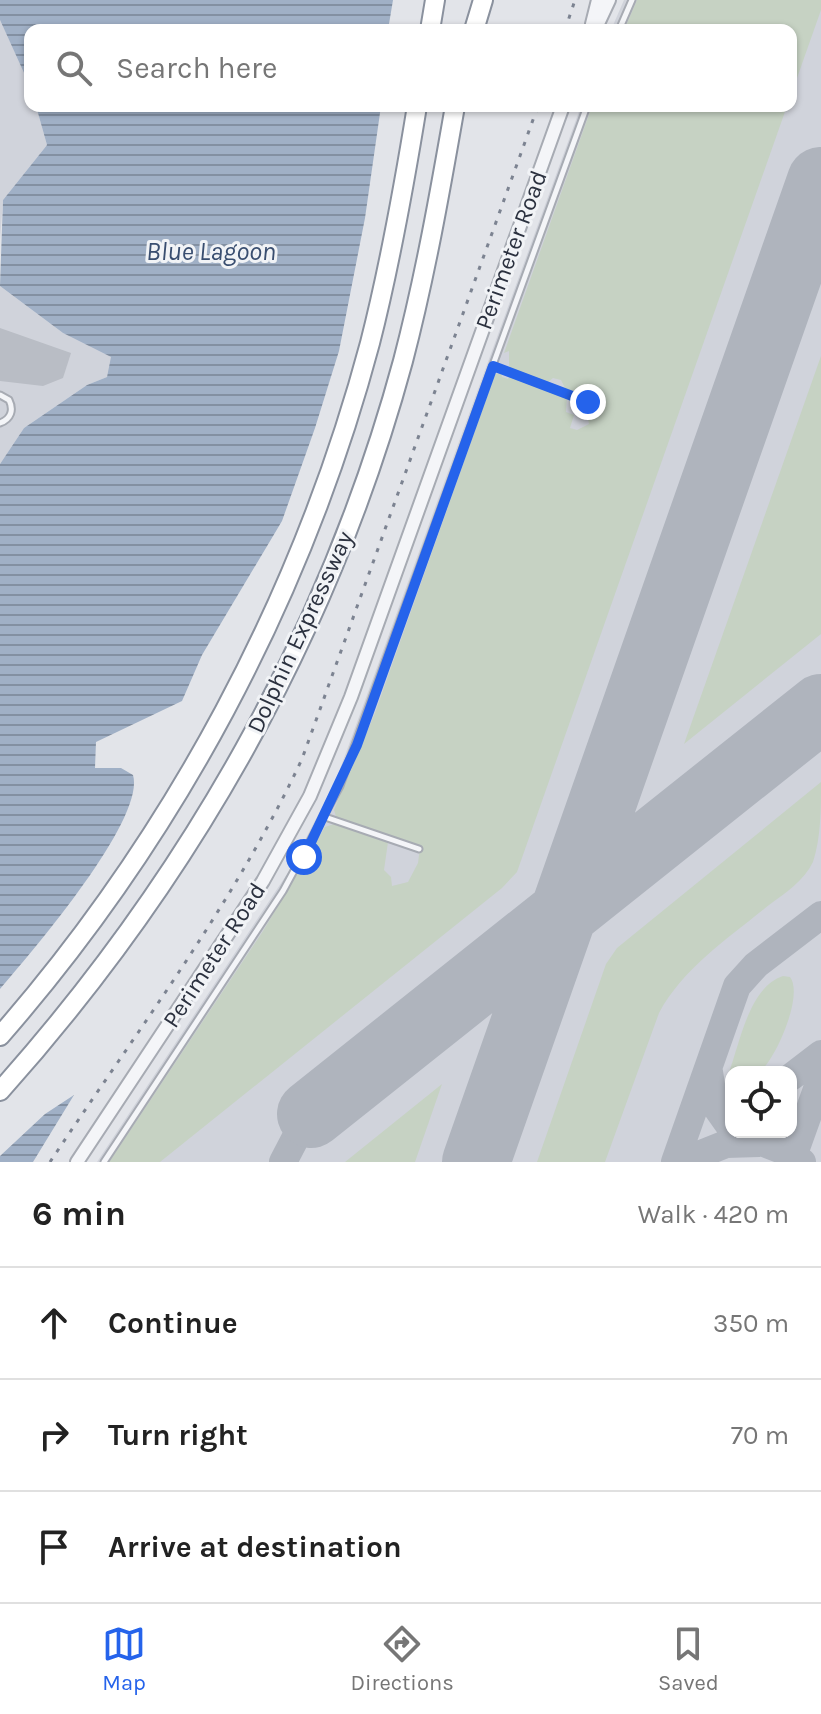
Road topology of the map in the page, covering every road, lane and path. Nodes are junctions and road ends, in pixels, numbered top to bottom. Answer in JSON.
{"nodes":[{"id":1,"x":434,"y":0,"type":"edge"},
{"id":2,"x":472,"y":0,"type":"edge"},
{"id":3,"x":483,"y":0,"type":"edge"},
{"id":4,"x":598,"y":0,"type":"edge"},
{"id":5,"x":609,"y":0,"type":"edge"},
{"id":6,"x":632,"y":0,"type":"edge"},
{"id":7,"x":430,"y":24,"type":"edge"},
{"id":8,"x":468,"y":24,"type":"edge"},
{"id":9,"x":476,"y":24,"type":"edge"},
{"id":10,"x":593,"y":24,"type":"edge"},
{"id":11,"x":595,"y":24,"type":"edge"},
{"id":12,"x":622,"y":24,"type":"edge"},
{"id":13,"x":416,"y":112,"type":"edge"},
{"id":14,"x":454,"y":112,"type":"edge"},
{"id":15,"x":561,"y":112,"type":"edge"},
{"id":16,"x":585,"y":112,"type":"edge"},
{"id":17,"x":493,"y":366,"type":"junction"},
{"id":18,"x":0,"y":395,"type":"edge"},
{"id":19,"x":588,"y":402,"type":"dead end"},
{"id":20,"x":0,"y":423,"type":"edge"},
{"id":21,"x":325,"y":817,"type":"junction"},
{"id":22,"x":419,"y":849,"type":"dead end"},
{"id":23,"x":68,"y":953,"type":"junction"},
{"id":24,"x":0,"y":1019,"type":"edge"},
{"id":25,"x":0,"y":1036,"type":"edge"},
{"id":26,"x":0,"y":1091,"type":"edge"},
{"id":27,"x":77,"y":1162,"type":"edge"},
{"id":28,"x":104,"y":1162,"type":"edge"}],
"edges":[{"from":1,"to":7,"type":"highway"},
{"from":2,"to":8,"type":"highway"},
{"from":3,"to":9,"type":"highway"},
{"from":4,"to":10,"type":"street"},
{"from":5,"to":11,"type":"street"},
{"from":6,"to":12,"type":"lane"},
{"from":13,"to":23,"type":"highway","name":"Dolphin Expressway"},
{"from":14,"to":26,"type":"highway","name":"Dolphin Expressway"},
{"from":15,"to":27,"type":"street","name":"Perimeter Road"},
{"from":16,"to":17,"type":"lane"},
{"from":17,"to":19,"type":"lane"},
{"from":17,"to":21,"type":"lane"},
{"from":18,"to":20,"type":"lane"},
{"from":21,"to":22,"type":"lane"},
{"from":21,"to":28,"type":"lane"},
{"from":23,"to":24,"type":"highway"},
{"from":23,"to":25,"type":"highway","name":"Dolphin Expressway"}]}
